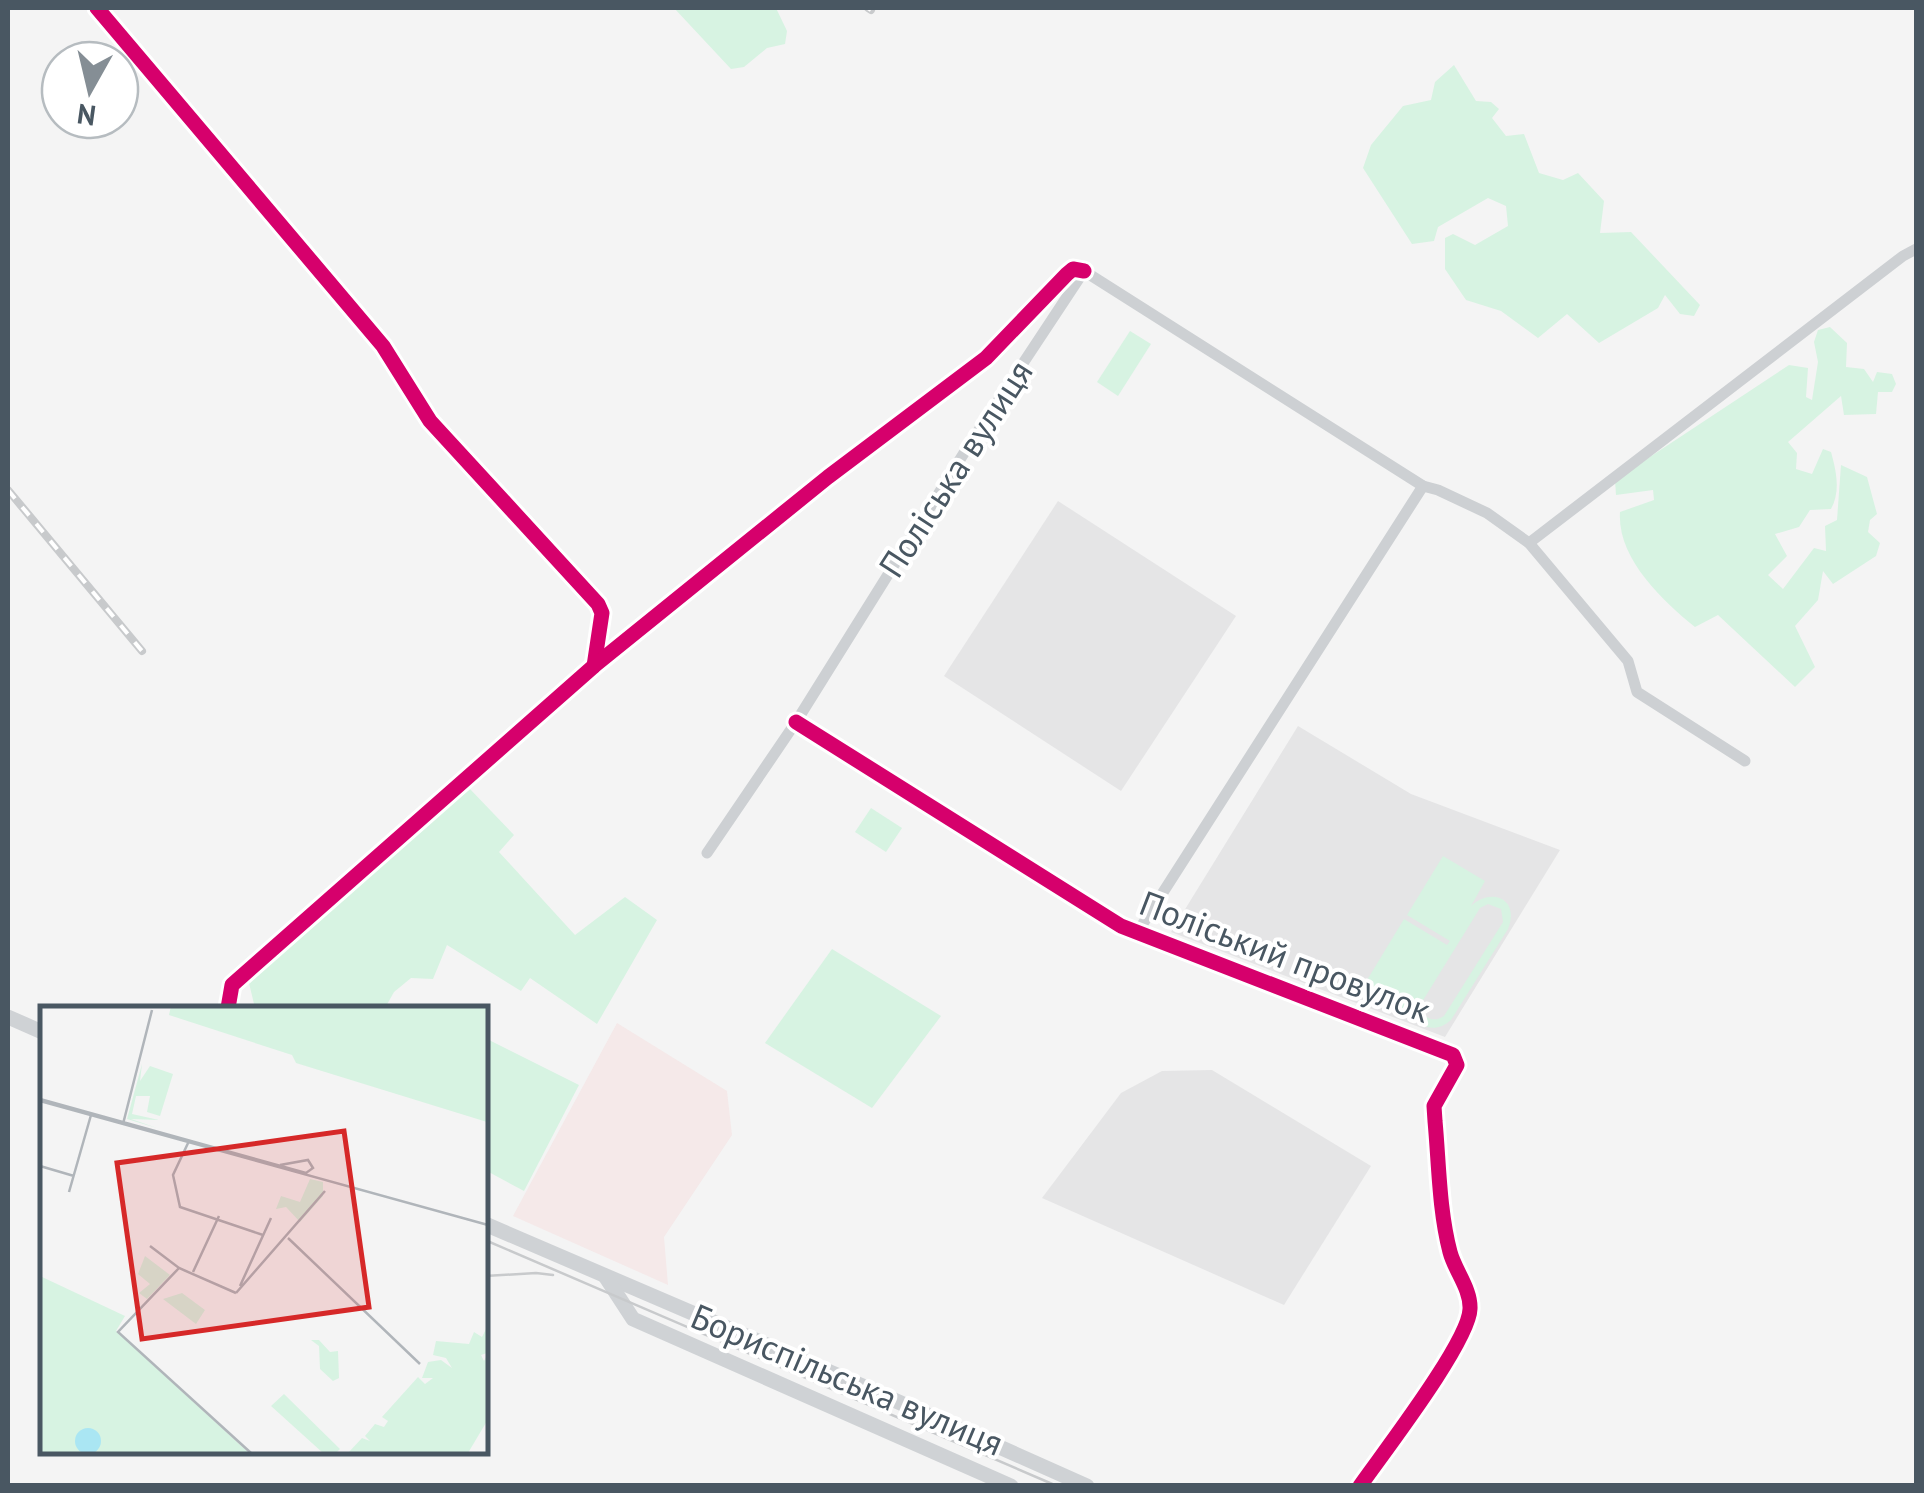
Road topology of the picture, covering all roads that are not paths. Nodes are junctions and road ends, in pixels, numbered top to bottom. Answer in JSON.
{"nodes":[{"id":1,"x":96,"y":8,"type":"edge"},
{"id":2,"x":1916,"y":249,"type":"edge"},
{"id":3,"x":1084,"y":271,"type":"junction"},
{"id":4,"x":1423,"y":486,"type":"junction"},
{"id":5,"x":1529,"y":543,"type":"junction"},
{"id":6,"x":594,"y":666,"type":"junction"},
{"id":7,"x":796,"y":722,"type":"junction"},
{"id":8,"x":1745,"y":760,"type":"dead end"},
{"id":9,"x":707,"y":852,"type":"dead end"},
{"id":10,"x":1137,"y":932,"type":"junction"},
{"id":11,"x":228,"y":1006,"type":"edge"},
{"id":12,"x":8,"y":1018,"type":"edge"},
{"id":13,"x":40,"y":1031,"type":"edge"},
{"id":14,"x":488,"y":1225,"type":"edge"},
{"id":15,"x":606,"y":1276,"type":"junction"},
{"id":16,"x":1010,"y":1486,"type":"edge"},
{"id":17,"x":1088,"y":1486,"type":"edge"},
{"id":18,"x":1360,"y":1486,"type":"edge"}],
"edges":[{"from":1,"to":6,"type":"street"},
{"from":2,"to":5,"type":"street"},
{"from":3,"to":4,"type":"street"},
{"from":3,"to":6,"type":"street"},
{"from":3,"to":7,"type":"street","name":"Поліська вулиця"},
{"from":4,"to":5,"type":"street"},
{"from":4,"to":10,"type":"street"},
{"from":5,"to":8,"type":"street"},
{"from":6,"to":11,"type":"street"},
{"from":7,"to":9,"type":"street","name":"Поліська вулиця"},
{"from":7,"to":10,"type":"street","name":"Поліський провулок"},
{"from":10,"to":18,"type":"street","name":"Поліський провулок"},
{"from":12,"to":13,"type":"main road"},
{"from":14,"to":15,"type":"main road","name":"Бориспільська вулиця"},
{"from":15,"to":16,"type":"main road","name":"Бориспільська вулиця"},
{"from":15,"to":17,"type":"main road","name":"Бориспільська вулиця"}]}
